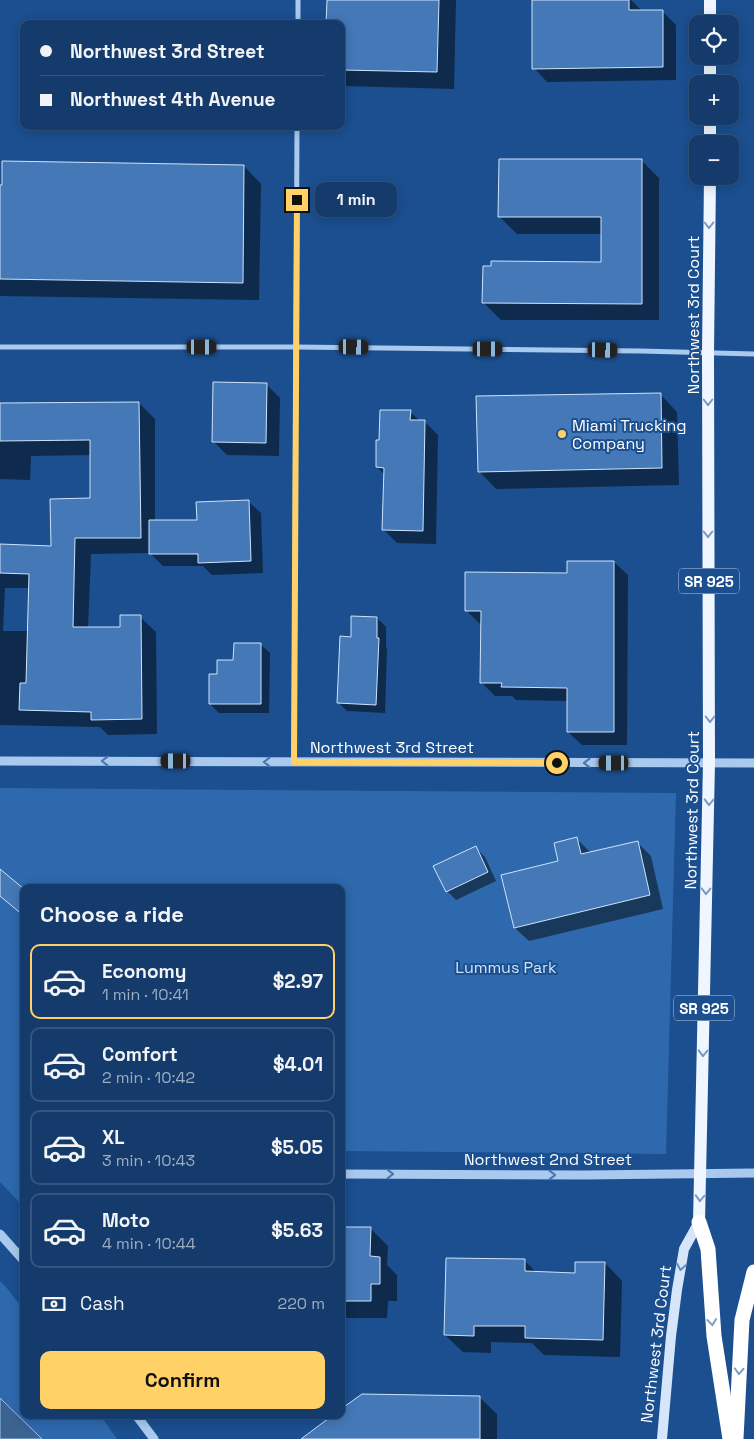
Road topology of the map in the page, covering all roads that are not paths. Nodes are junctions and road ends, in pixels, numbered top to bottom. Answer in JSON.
{"nodes":[{"id":1,"x":298,"y":0,"type":"edge"},
{"id":2,"x":710,"y":0,"type":"edge"},
{"id":3,"x":710,"y":15,"type":"edge"},
{"id":4,"x":298,"y":20,"type":"edge"},
{"id":5,"x":297,"y":130,"type":"edge"},
{"id":6,"x":710,"y":185,"type":"edge"},
{"id":7,"x":0,"y":347,"type":"edge"},
{"id":8,"x":296,"y":347,"type":"junction"},
{"id":9,"x":708,"y":353,"type":"junction"},
{"id":10,"x":754,"y":354,"type":"edge"},
{"id":11,"x":0,"y":761,"type":"edge"},
{"id":12,"x":294,"y":762,"type":"junction"},
{"id":13,"x":710,"y":763,"type":"junction"},
{"id":14,"x":754,"y":763,"type":"edge"},
{"id":15,"x":754,"y":1173,"type":"edge"},
{"id":16,"x":345,"y":1174,"type":"edge"},
{"id":17,"x":701,"y":1174,"type":"junction"},
{"id":18,"x":699,"y":1222,"type":"junction"},
{"id":19,"x":0,"y":1234,"type":"edge"},
{"id":20,"x":20,"y":1257,"type":"edge"},
{"id":21,"x":754,"y":1272,"type":"edge"},
{"id":22,"x":139,"y":1419,"type":"edge"},
{"id":23,"x":154,"y":1439,"type":"edge"},
{"id":24,"x":662,"y":1439,"type":"edge"},
{"id":25,"x":730,"y":1439,"type":"edge"},
{"id":26,"x":736,"y":1439,"type":"edge"}],
"edges":[{"from":1,"to":4,"type":"street"},
{"from":2,"to":3,"type":"main road"},
{"from":5,"to":8,"type":"street"},
{"from":6,"to":9,"type":"main road","name":"Northwest 3rd Court","number":"SR 925","one_way":true},
{"from":7,"to":8,"type":"street"},
{"from":8,"to":9,"type":"street"},
{"from":8,"to":12,"type":"street"},
{"from":9,"to":10,"type":"street"},
{"from":9,"to":13,"type":"main road","name":"Northwest 3rd Court","number":"SR 925","one_way":true},
{"from":12,"to":11,"type":"street","name":"Northwest 3rd Street","one_way":true},
{"from":13,"to":12,"type":"street","name":"Northwest 3rd Street","one_way":true},
{"from":13,"to":14,"type":"street","name":"Northwest 3rd Street"},
{"from":13,"to":17,"type":"main road","name":"Northwest 3rd Court","number":"SR 925","one_way":true},
{"from":15,"to":17,"type":"street","name":"Northwest 2nd Street"},
{"from":16,"to":17,"type":"street","name":"Northwest 2nd Street","one_way":true},
{"from":17,"to":18,"type":"main road","name":"Northwest 3rd Court","number":"SR 925","one_way":true},
{"from":18,"to":24,"type":"main road","name":"Northwest 3rd Court","number":"SR 925","one_way":true},
{"from":18,"to":25,"type":"highway","one_way":true},
{"from":19,"to":20,"type":"street"},
{"from":21,"to":26,"type":"highway","one_way":true},
{"from":22,"to":23,"type":"street"}]}
